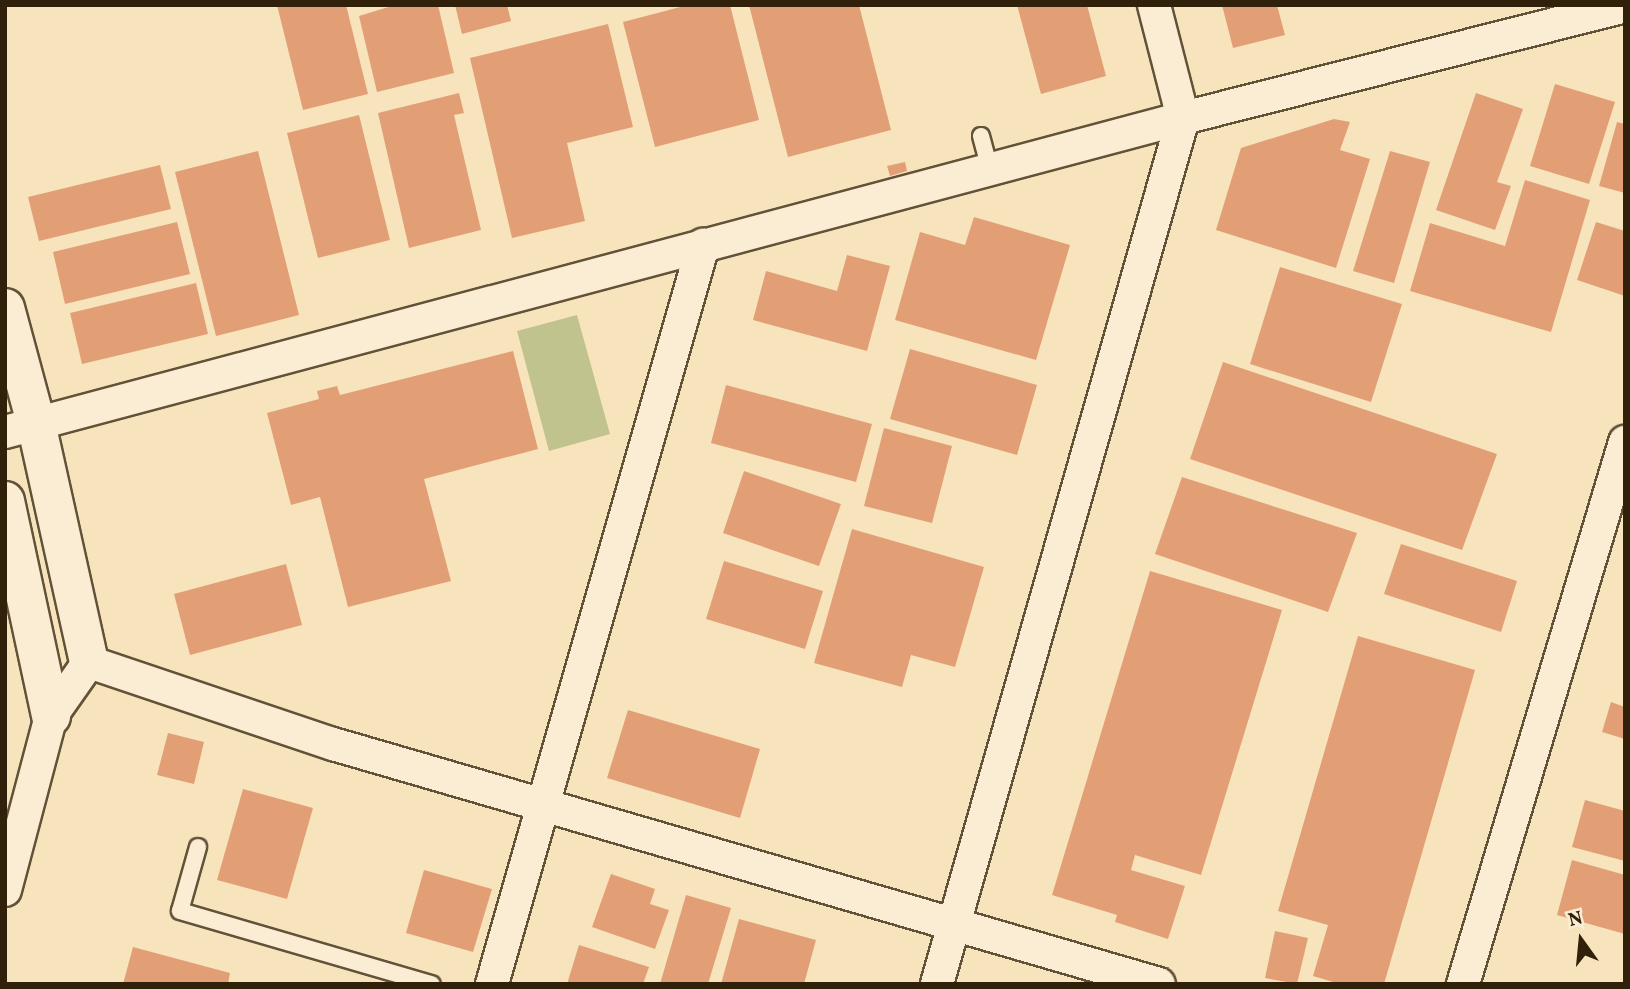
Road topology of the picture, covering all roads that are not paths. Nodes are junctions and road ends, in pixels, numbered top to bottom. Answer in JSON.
{"nodes":[{"id":1,"x":1154,"y":5,"type":"edge"},
{"id":2,"x":1625,"y":6,"type":"edge"},
{"id":3,"x":1183,"y":118,"type":"junction"},
{"id":4,"x":981,"y":136,"type":"dead end"},
{"id":5,"x":990,"y":169,"type":"junction"},
{"id":6,"x":703,"y":245,"type":"junction"},
{"id":7,"x":5,"y":308,"type":"edge"},
{"id":8,"x":21,"y":427,"type":"edge"},
{"id":9,"x":1625,"y":442,"type":"edge"},
{"id":10,"x":5,"y":502,"type":"edge"},
{"id":11,"x":89,"y":662,"type":"junction"},
{"id":12,"x":51,"y":716,"type":"junction"},
{"id":13,"x":542,"y":807,"type":"junction"},
{"id":14,"x":198,"y":847,"type":"dead end"},
{"id":15,"x":8,"y":874,"type":"edge"},
{"id":16,"x":953,"y":926,"type":"junction"},
{"id":17,"x":432,"y":984,"type":"edge"},
{"id":18,"x":492,"y":984,"type":"edge"},
{"id":19,"x":937,"y":984,"type":"edge"},
{"id":20,"x":1159,"y":984,"type":"edge"},
{"id":21,"x":1463,"y":984,"type":"edge"}],
"edges":[{"from":1,"to":3,"type":"street"},
{"from":2,"to":3,"type":"street"},
{"from":3,"to":5,"type":"street"},
{"from":3,"to":16,"type":"street"},
{"from":4,"to":5,"type":"lane"},
{"from":5,"to":6,"type":"street"},
{"from":6,"to":8,"type":"street"},
{"from":6,"to":13,"type":"street"},
{"from":7,"to":8,"type":"street"},
{"from":8,"to":11,"type":"street"},
{"from":9,"to":21,"type":"street"},
{"from":10,"to":12,"type":"street"},
{"from":11,"to":12,"type":"street"},
{"from":11,"to":13,"type":"street"},
{"from":12,"to":15,"type":"street"},
{"from":13,"to":16,"type":"street"},
{"from":13,"to":18,"type":"street"},
{"from":14,"to":17,"type":"lane"},
{"from":16,"to":19,"type":"street"},
{"from":16,"to":20,"type":"street"}]}
